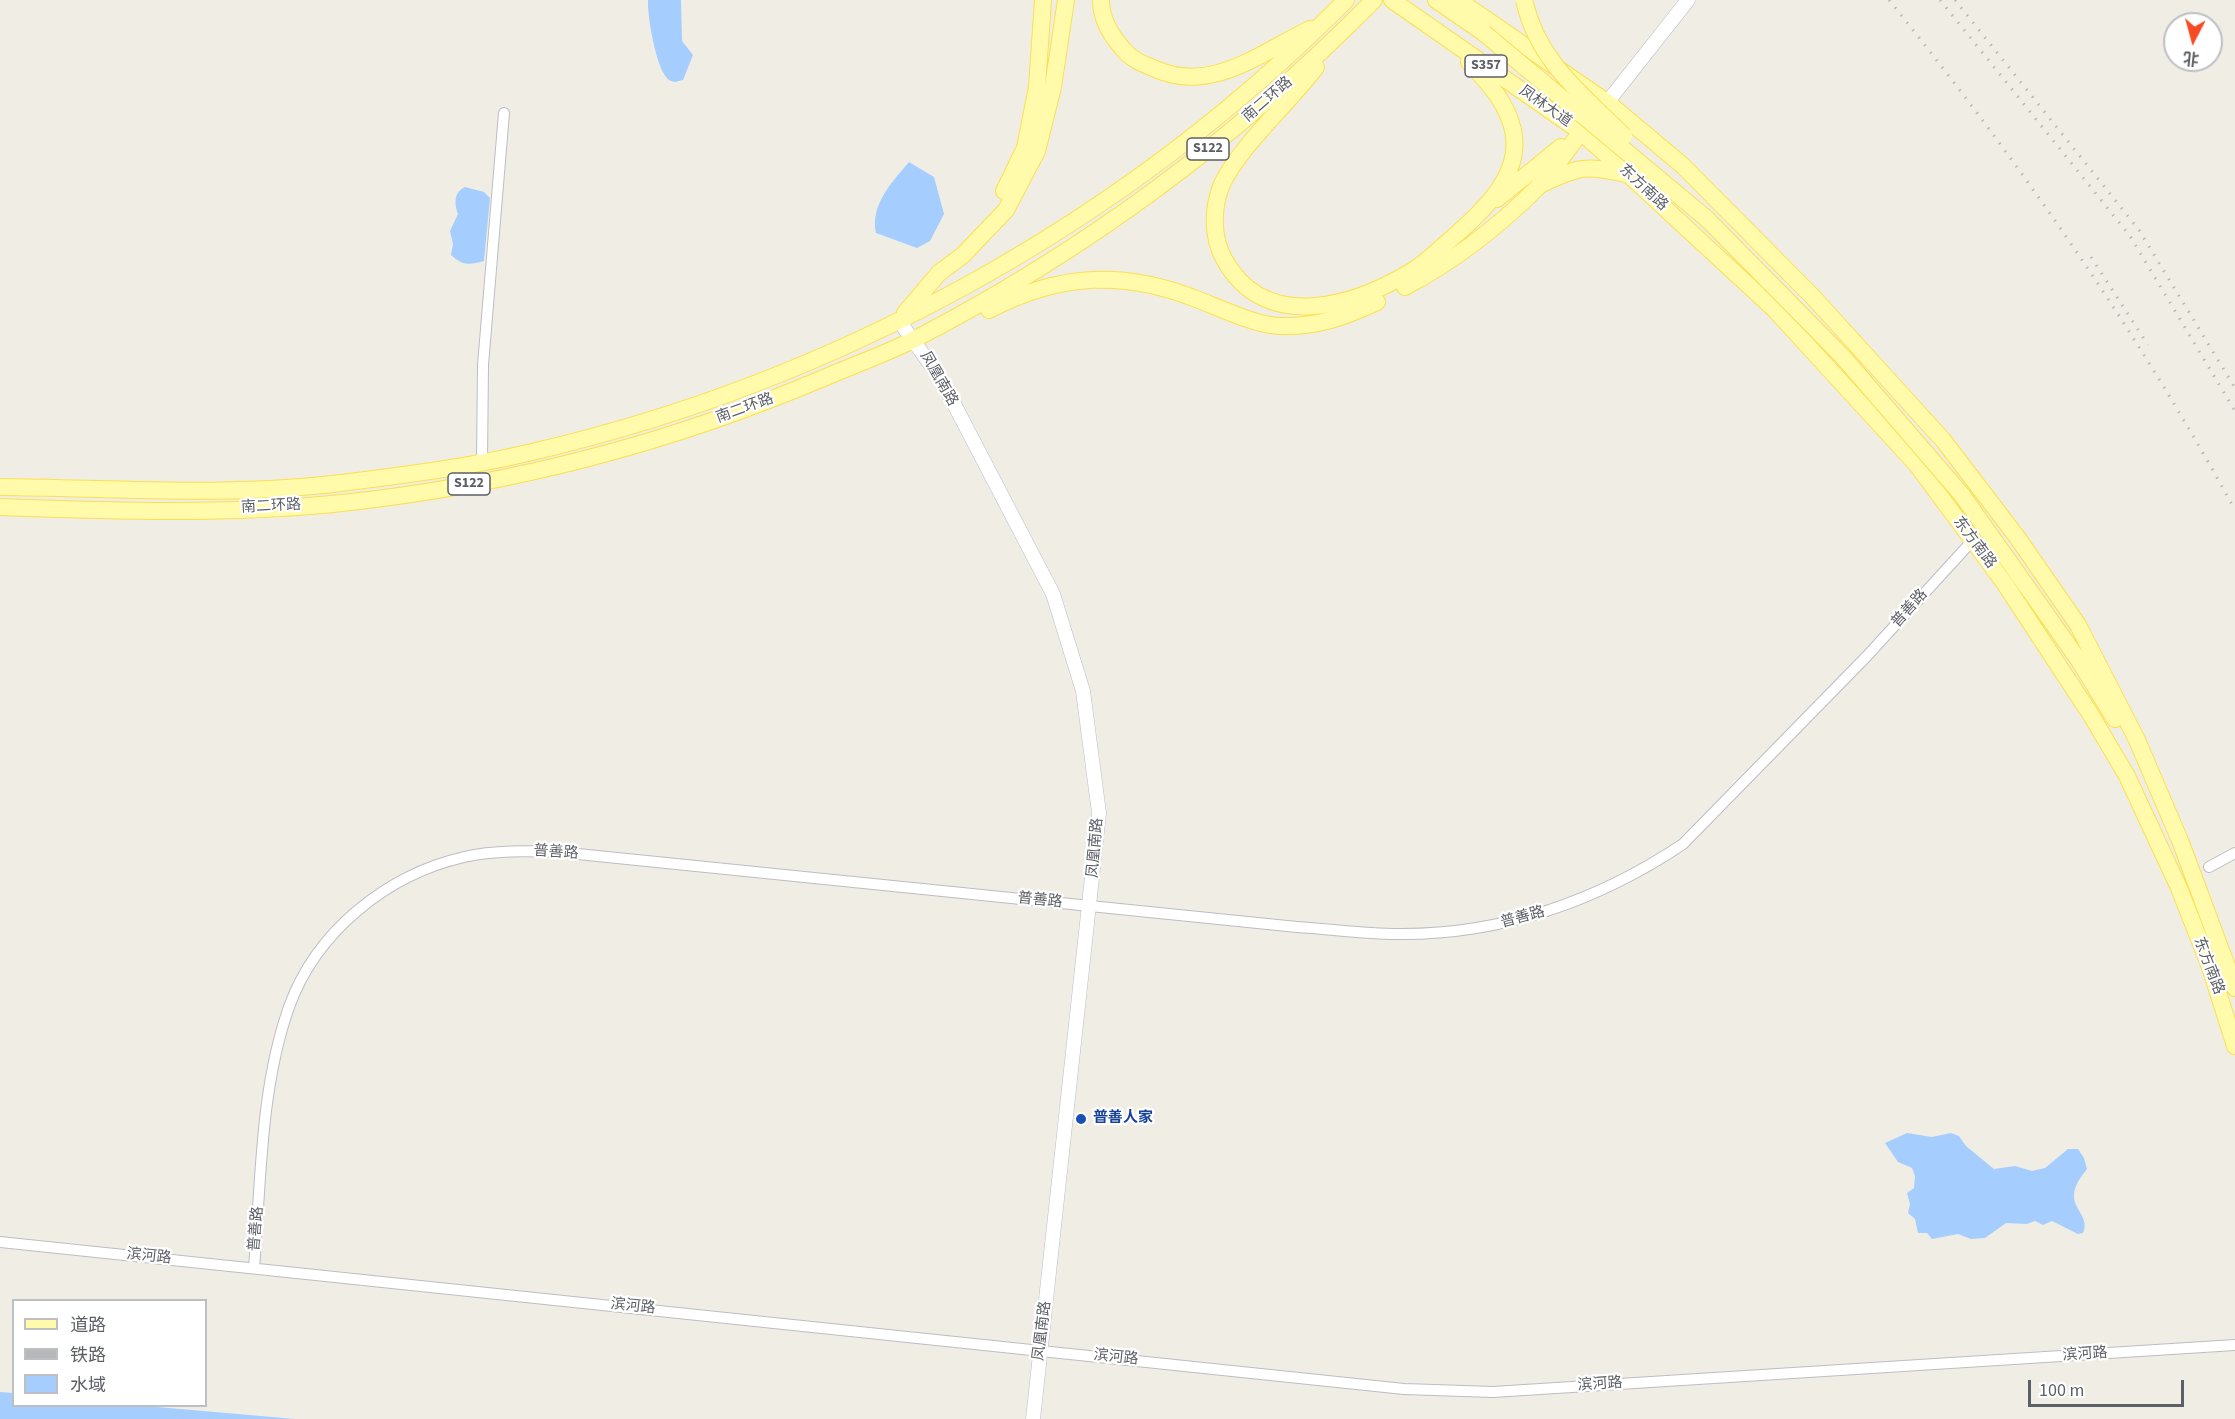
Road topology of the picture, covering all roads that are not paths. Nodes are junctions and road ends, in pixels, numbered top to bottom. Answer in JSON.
{"nodes":[{"id":1,"x":1066,"y":0,"type":"edge"},
{"id":2,"x":1101,"y":0,"type":"edge"},
{"id":3,"x":1346,"y":0,"type":"edge"},
{"id":4,"x":1374,"y":0,"type":"edge"},
{"id":5,"x":1392,"y":0,"type":"edge"},
{"id":6,"x":1436,"y":0,"type":"edge"},
{"id":7,"x":1458,"y":0,"type":"edge"},
{"id":8,"x":1524,"y":0,"type":"edge"},
{"id":9,"x":1688,"y":0,"type":"edge"},
{"id":10,"x":1043,"y":1,"type":"edge"},
{"id":11,"x":1324,"y":22,"type":"junction"},
{"id":12,"x":1346,"y":29,"type":"junction"},
{"id":13,"x":1449,"y":40,"type":"junction"},
{"id":14,"x":1045,"y":87,"type":"junction"},
{"id":15,"x":1608,"y":103,"type":"junction"},
{"id":16,"x":504,"y":113,"type":"dead end"},
{"id":17,"x":1581,"y":132,"type":"junction"},
{"id":18,"x":1629,"y":175,"type":"junction"},
{"id":19,"x":1539,"y":186,"type":"junction"},
{"id":20,"x":1482,"y":212,"type":"junction"},
{"id":21,"x":1707,"y":219,"type":"junction"},
{"id":22,"x":899,"y":321,"type":"junction"},
{"id":23,"x":914,"y":339,"type":"junction"},
{"id":24,"x":482,"y":461,"type":"junction"},
{"id":25,"x":0,"y":487,"type":"edge"},
{"id":26,"x":272,"y":488,"type":"junction"},
{"id":27,"x":0,"y":507,"type":"edge"},
{"id":28,"x":274,"y":507,"type":"junction"},
{"id":29,"x":1973,"y":540,"type":"junction"},
{"id":30,"x":2154,"y":784,"type":"junction"},
{"id":31,"x":2235,"y":853,"type":"edge"},
{"id":32,"x":2209,"y":867,"type":"dead end"},
{"id":33,"x":1091,"y":906,"type":"junction"},
{"id":34,"x":2235,"y":988,"type":"edge"},
{"id":35,"x":2235,"y":1046,"type":"edge"},
{"id":36,"x":0,"y":1242,"type":"edge"},
{"id":37,"x":254,"y":1268,"type":"junction"},
{"id":38,"x":2235,"y":1345,"type":"edge"},
{"id":39,"x":1041,"y":1350,"type":"junction"},
{"id":40,"x":1033,"y":1419,"type":"edge"}],
"edges":[{"from":1,"to":14,"type":"main road"},
{"from":2,"to":11,"type":"main road"},
{"from":3,"to":11,"type":"main road","name":"南二环路","number":"S122"},
{"from":4,"to":12,"type":"main road","name":"南二环路","number":"S122"},
{"from":5,"to":13,"type":"main road","name":"凤林大道","number":"S357"},
{"from":6,"to":21,"type":"main road","bridge":true},
{"from":7,"to":15,"type":"main road","number":"S357"},
{"from":8,"to":21,"type":"main road","bridge":true},
{"from":9,"to":15,"type":"street"},
{"from":10,"to":14,"type":"main road"},
{"from":11,"to":22,"type":"main road","name":"南二环路","number":"S122"},
{"from":12,"to":20,"type":"main road"},
{"from":12,"to":23,"type":"main road","name":"南二环路","number":"S122"},
{"from":13,"to":17,"type":"main road","name":"凤林大道","number":"S357"},
{"from":13,"to":20,"type":"main road"},
{"from":14,"to":22,"type":"main road"},
{"from":15,"to":17,"type":"street"},
{"from":15,"to":30,"type":"main road","name":"东方南路"},
{"from":16,"to":24,"type":"street"},
{"from":17,"to":18,"type":"main road","name":"东方南路"},
{"from":17,"to":19,"type":"main road"},
{"from":17,"to":20,"type":"main road"},
{"from":18,"to":19,"type":"main road"},
{"from":18,"to":29,"type":"main road","name":"东方南路"},
{"from":19,"to":23,"type":"main road"},
{"from":21,"to":30,"type":"main road","bridge":true},
{"from":22,"to":23,"type":"street","name":"凤凰南路"},
{"from":22,"to":24,"type":"main road","name":"南二环路","number":"S122"},
{"from":23,"to":28,"type":"main road","name":"南二环路","number":"S122"},
{"from":23,"to":33,"type":"street","name":"凤凰南路"},
{"from":24,"to":26,"type":"main road","name":"南二环路","number":"S122"},
{"from":25,"to":26,"type":"main road","name":"南二环路","number":"S122"},
{"from":26,"to":28,"type":"main road"},
{"from":27,"to":28,"type":"main road","name":"南二环路","number":"S122"},
{"from":29,"to":33,"type":"street","name":"普善路"},
{"from":29,"to":35,"type":"main road","name":"东方南路"},
{"from":30,"to":34,"type":"main road","name":"东方南路"},
{"from":31,"to":32,"type":"street"},
{"from":33,"to":37,"type":"street","name":"普善路"},
{"from":33,"to":39,"type":"street","name":"凤凰南路"},
{"from":36,"to":37,"type":"street","name":"滨河路"},
{"from":37,"to":39,"type":"street","name":"滨河路"},
{"from":38,"to":39,"type":"street","name":"滨河路"},
{"from":39,"to":40,"type":"street","name":"凤凰南路"}]}
